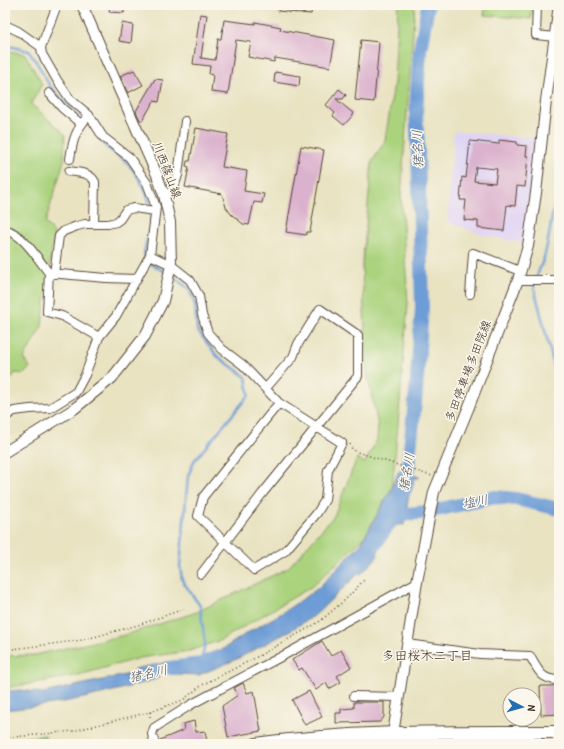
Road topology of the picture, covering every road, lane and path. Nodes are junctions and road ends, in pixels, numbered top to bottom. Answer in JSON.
{"nodes":[{"id":1,"x":57,"y":5,"type":"edge"},
{"id":2,"x":82,"y":5,"type":"edge"},
{"id":3,"x":537,"y":5,"type":"edge"},
{"id":4,"x":559,"y":5,"type":"edge"},
{"id":5,"x":5,"y":25,"type":"edge"},
{"id":6,"x":555,"y":37,"type":"junction"},
{"id":7,"x":41,"y":47,"type":"junction"},
{"id":8,"x":49,"y":93,"type":"dead end"},
{"id":9,"x":89,"y":115,"type":"junction"},
{"id":10,"x":185,"y":121,"type":"dead end"},
{"id":11,"x":81,"y":124,"type":"junction"},
{"id":12,"x":70,"y":159,"type":"dead end"},
{"id":13,"x":69,"y":171,"type":"dead end"},
{"id":14,"x":164,"y":195,"type":"junction"},
{"id":15,"x":155,"y":211,"type":"junction"},
{"id":16,"x":94,"y":224,"type":"junction"},
{"id":17,"x":5,"y":229,"type":"edge"},
{"id":18,"x":150,"y":254,"type":"junction"},
{"id":19,"x":171,"y":265,"type":"junction"},
{"id":20,"x":52,"y":273,"type":"junction"},
{"id":21,"x":519,"y":276,"type":"junction"},
{"id":22,"x":136,"y":279,"type":"junction"},
{"id":23,"x":559,"y":280,"type":"edge"},
{"id":24,"x":470,"y":294,"type":"dead end"},
{"id":25,"x":99,"y":337,"type":"junction"},
{"id":26,"x":266,"y":388,"type":"junction"},
{"id":27,"x":279,"y":403,"type":"junction"},
{"id":28,"x":5,"y":417,"type":"edge"},
{"id":29,"x":316,"y":427,"type":"junction"},
{"id":30,"x":5,"y":452,"type":"edge"},
{"id":31,"x":357,"y":452,"type":"dead end"},
{"id":32,"x":428,"y":475,"type":"dead end"},
{"id":33,"x":226,"y":542,"type":"junction"},
{"id":34,"x":201,"y":574,"type":"dead end"},
{"id":35,"x":365,"y":579,"type":"dead end"},
{"id":36,"x":417,"y":582,"type":"junction"},
{"id":37,"x":184,"y":609,"type":"dead end"},
{"id":38,"x":407,"y":644,"type":"junction"},
{"id":39,"x":5,"y":650,"type":"edge"},
{"id":40,"x":559,"y":680,"type":"edge"},
{"id":41,"x":354,"y":696,"type":"dead end"},
{"id":42,"x":399,"y":697,"type":"junction"},
{"id":43,"x":559,"y":732,"type":"edge"},
{"id":44,"x":5,"y":738,"type":"edge"},
{"id":45,"x":392,"y":740,"type":"edge"},
{"id":46,"x":559,"y":740,"type":"edge"},
{"id":47,"x":156,"y":744,"type":"edge"},
{"id":48,"x":256,"y":744,"type":"edge"},
{"id":49,"x":371,"y":744,"type":"edge"}],
"edges":[{"from":1,"to":7,"type":"street"},
{"from":2,"to":14,"type":"main road","name":"川西篠山線"},
{"from":3,"to":6,"type":"street"},
{"from":4,"to":6,"type":"main road","name":"多田停車場多田院線"},
{"from":5,"to":7,"type":"street"},
{"from":6,"to":21,"type":"main road","name":"多田停車場多田院線"},
{"from":7,"to":9,"type":"street"},
{"from":8,"to":11,"type":"street"},
{"from":9,"to":11,"type":"street"},
{"from":9,"to":15,"type":"street"},
{"from":10,"to":14,"type":"street"},
{"from":11,"to":12,"type":"street"},
{"from":13,"to":16,"type":"street"},
{"from":14,"to":19,"type":"main road","name":"川西篠山線"},
{"from":15,"to":16,"type":"street"},
{"from":15,"to":18,"type":"street"},
{"from":16,"to":20,"type":"street"},
{"from":17,"to":20,"type":"street"},
{"from":18,"to":19,"type":"street"},
{"from":18,"to":22,"type":"street"},
{"from":19,"to":26,"type":"street"},
{"from":19,"to":30,"type":"main road","name":"川西篠山線"},
{"from":20,"to":22,"type":"street"},
{"from":20,"to":25,"type":"street"},
{"from":21,"to":23,"type":"street"},
{"from":21,"to":24,"type":"street"},
{"from":21,"to":36,"type":"main road","name":"多田停車場多田院線"},
{"from":22,"to":25,"type":"street"},
{"from":25,"to":28,"type":"street"},
{"from":26,"to":27,"type":"street"},
{"from":26,"to":29,"type":"street"},
{"from":27,"to":29,"type":"street"},
{"from":27,"to":33,"type":"street"},
{"from":29,"to":33,"type":"street"},
{"from":29,"to":33,"type":"street"},
{"from":31,"to":32,"type":"path"},
{"from":33,"to":34,"type":"street"},
{"from":35,"to":44,"type":"path"},
{"from":36,"to":38,"type":"main road","name":"多田停車場多田院線"},
{"from":36,"to":47,"type":"street"},
{"from":37,"to":39,"type":"path"},
{"from":38,"to":40,"type":"street"},
{"from":38,"to":42,"type":"main road","name":"多田停車場多田院線"},
{"from":41,"to":42,"type":"street"},
{"from":42,"to":45,"type":"main road","name":"多田停車場多田院線"},
{"from":43,"to":45,"type":"highway"},
{"from":45,"to":46,"type":"highway"},
{"from":45,"to":48,"type":"highway"},
{"from":45,"to":49,"type":"highway"}]}
